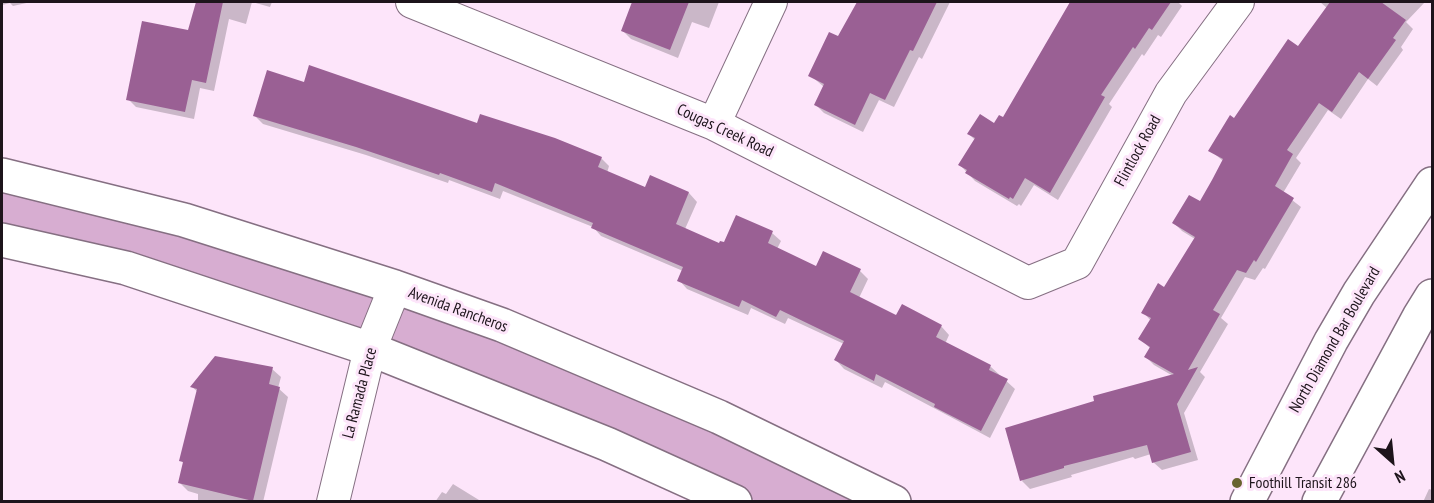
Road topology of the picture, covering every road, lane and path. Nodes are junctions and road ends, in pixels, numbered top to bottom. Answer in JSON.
{"nodes":[{"id":1,"x":412,"y":2,"type":"edge"},
{"id":2,"x":771,"y":2,"type":"edge"},
{"id":3,"x":1238,"y":2,"type":"edge"},
{"id":4,"x":714,"y":124,"type":"junction"},
{"id":5,"x":2,"y":176,"type":"edge"},
{"id":6,"x":1432,"y":184,"type":"edge"},
{"id":7,"x":2,"y":240,"type":"edge"},
{"id":8,"x":1028,"y":283,"type":"joint"},
{"id":9,"x":395,"y":287,"type":"junction"},
{"id":10,"x":1432,"y":296,"type":"edge"},
{"id":11,"x":370,"y":349,"type":"junction"},
{"id":12,"x":333,"y":501,"type":"edge"},
{"id":13,"x":735,"y":501,"type":"edge"},
{"id":14,"x":894,"y":501,"type":"edge"},
{"id":15,"x":1247,"y":501,"type":"edge"},
{"id":16,"x":1319,"y":501,"type":"edge"}],
"edges":[{"from":1,"to":4,"type":"street","name":"Cougas Creek Road"},
{"from":2,"to":4,"type":"street"},
{"from":3,"to":8,"type":"street","name":"Flintlock Road"},
{"from":4,"to":8,"type":"street","name":"Cougas Creek Road"},
{"from":5,"to":9,"type":"main road","name":"Avenida Rancheros"},
{"from":6,"to":15,"type":"main road","name":"North Diamond Bar Boulevard"},
{"from":7,"to":11,"type":"main road"},
{"from":9,"to":11,"type":"street","name":"La Ramada Place"},
{"from":9,"to":14,"type":"main road","name":"Avenida Rancheros"},
{"from":10,"to":16,"type":"main road"},
{"from":11,"to":12,"type":"street","name":"La Ramada Place"},
{"from":11,"to":13,"type":"main road"}]}
